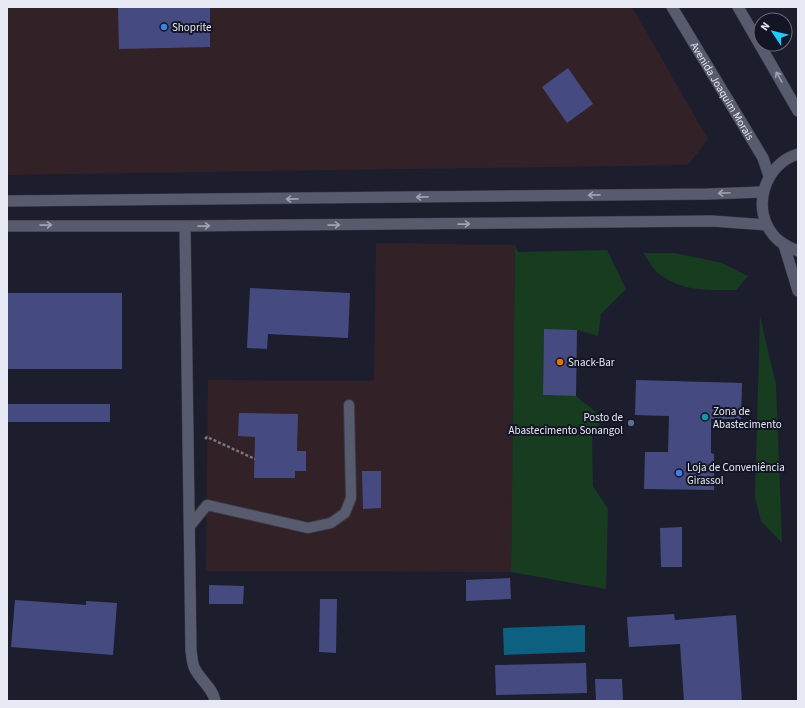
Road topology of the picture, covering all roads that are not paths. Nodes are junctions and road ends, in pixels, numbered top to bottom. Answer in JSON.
{"nodes":[{"id":1,"x":672,"y":7,"type":"edge"},
{"id":2,"x":738,"y":7,"type":"edge"},
{"id":3,"x":798,"y":111,"type":"edge"},
{"id":4,"x":798,"y":154,"type":"edge"},
{"id":5,"x":769,"y":176,"type":"junction"},
{"id":6,"x":763,"y":192,"type":"junction"},
{"id":7,"x":7,"y":201,"type":"edge"},
{"id":8,"x":767,"y":225,"type":"junction"},
{"id":9,"x":7,"y":226,"type":"edge"},
{"id":10,"x":186,"y":226,"type":"junction"},
{"id":11,"x":784,"y":245,"type":"junction"},
{"id":12,"x":798,"y":251,"type":"edge"},
{"id":13,"x":798,"y":291,"type":"edge"},
{"id":14,"x":349,"y":405,"type":"dead end"},
{"id":15,"x":190,"y":526,"type":"junction"},
{"id":16,"x":215,"y":701,"type":"edge"}],
"edges":[{"from":1,"to":5,"type":"street","name":"Avenida Joaquim Morais"},
{"from":3,"to":2,"type":"street","one_way":true},
{"from":4,"to":5,"type":"street"},
{"from":5,"to":6,"type":"street"},
{"from":6,"to":7,"type":"street","one_way":true},
{"from":6,"to":8,"type":"street"},
{"from":10,"to":8,"type":"street","one_way":true},
{"from":8,"to":11,"type":"street"},
{"from":9,"to":10,"type":"street","one_way":true},
{"from":10,"to":15,"type":"street"},
{"from":11,"to":12,"type":"street"},
{"from":11,"to":13,"type":"street"},
{"from":14,"to":15,"type":"lane"},
{"from":15,"to":16,"type":"street"}]}
